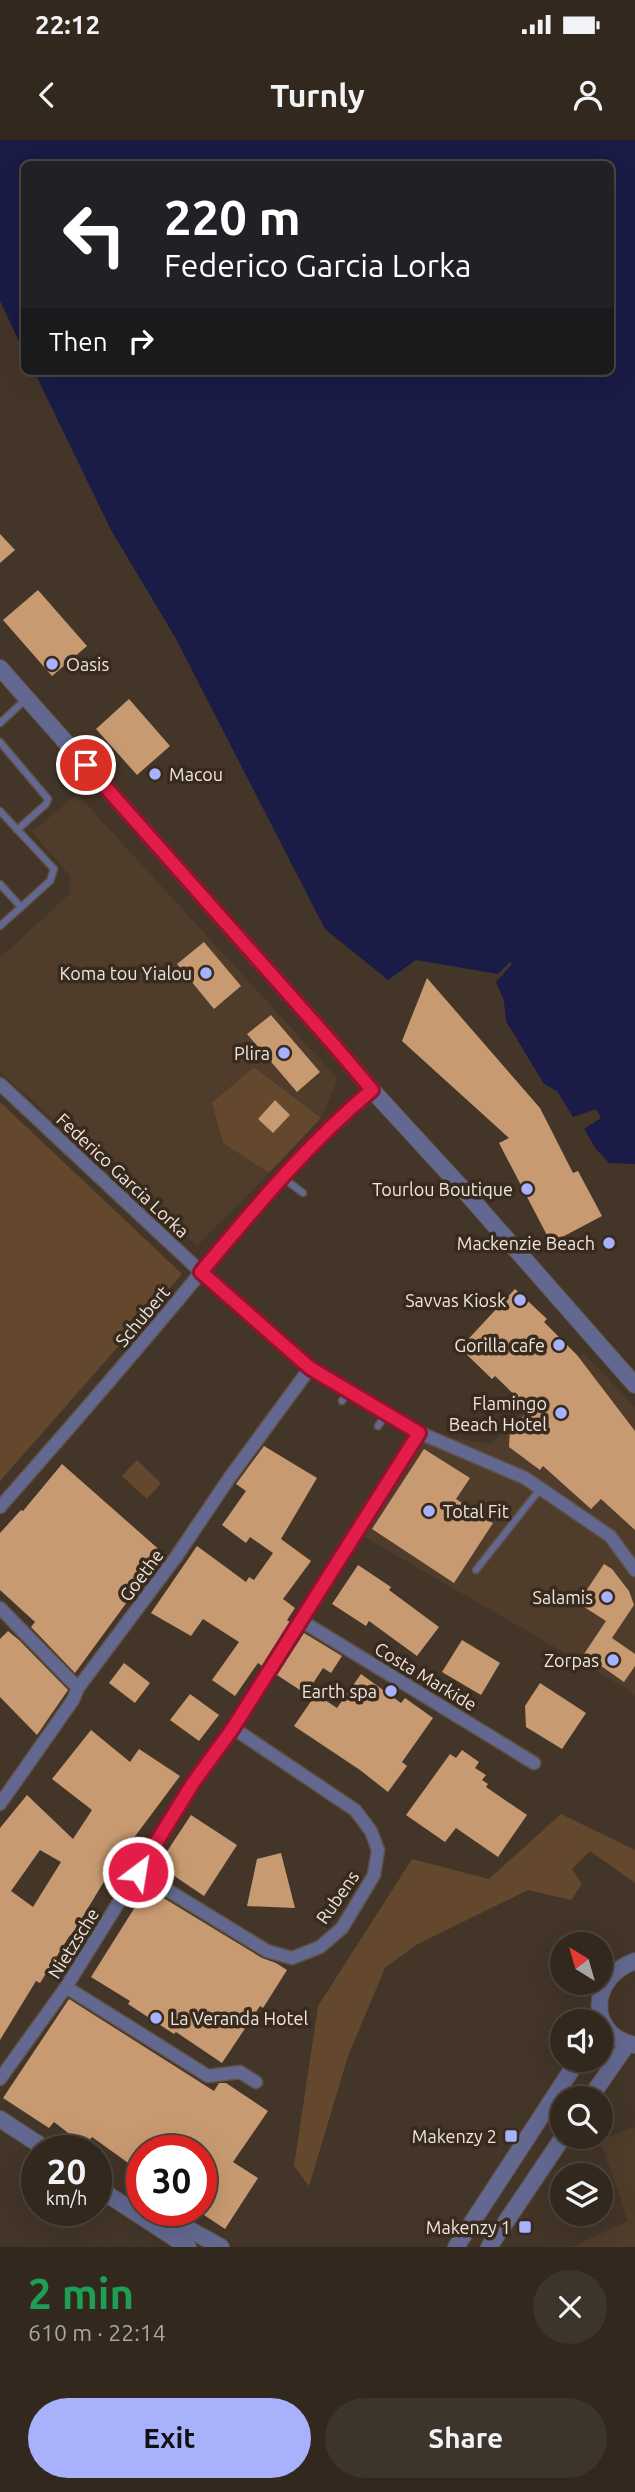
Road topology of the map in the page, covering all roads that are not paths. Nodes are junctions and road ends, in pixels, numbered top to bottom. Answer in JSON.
{"nodes":[{"id":1,"x":0,"y":668,"type":"edge"},
{"id":2,"x":27,"y":698,"type":"junction"},
{"id":3,"x":0,"y":723,"type":"edge"},
{"id":4,"x":0,"y":742,"type":"edge"},
{"id":5,"x":0,"y":811,"type":"edge"},
{"id":6,"x":17,"y":830,"type":"junction"},
{"id":7,"x":0,"y":884,"type":"edge"},
{"id":8,"x":21,"y":907,"type":"junction"},
{"id":9,"x":0,"y":926,"type":"edge"},
{"id":10,"x":0,"y":1084,"type":"edge"},
{"id":11,"x":372,"y":1090,"type":"junction"},
{"id":12,"x":282,"y":1177,"type":"junction"},
{"id":13,"x":303,"y":1193,"type":"dead end"},
{"id":14,"x":201,"y":1272,"type":"junction"},
{"id":15,"x":310,"y":1368,"type":"junction"},
{"id":16,"x":635,"y":1385,"type":"edge"},
{"id":17,"x":386,"y":1414,"type":"junction"},
{"id":18,"x":378,"y":1426,"type":"dead end"},
{"id":19,"x":419,"y":1433,"type":"junction"},
{"id":20,"x":541,"y":1488,"type":"junction"},
{"id":21,"x":0,"y":1507,"type":"edge"},
{"id":22,"x":476,"y":1570,"type":"dead end"},
{"id":23,"x":635,"y":1570,"type":"edge"},
{"id":24,"x":0,"y":1608,"type":"edge"},
{"id":25,"x":300,"y":1620,"type":"junction"},
{"id":26,"x":78,"y":1688,"type":"junction"},
{"id":27,"x":233,"y":1728,"type":"junction"},
{"id":28,"x":534,"y":1763,"type":"dead end"},
{"id":29,"x":0,"y":1804,"type":"edge"},
{"id":30,"x":138,"y":1872,"type":"junction"},
{"id":31,"x":635,"y":1961,"type":"edge"},
{"id":32,"x":66,"y":1987,"type":"junction"},
{"id":33,"x":600,"y":2009,"type":"edge"},
{"id":34,"x":613,"y":2033,"type":"edge"},
{"id":35,"x":631,"y":2044,"type":"edge"},
{"id":36,"x":570,"y":2072,"type":"edge"},
{"id":37,"x":0,"y":2079,"type":"edge"},
{"id":38,"x":256,"y":2082,"type":"dead end"},
{"id":39,"x":599,"y":2086,"type":"edge"},
{"id":40,"x":0,"y":2119,"type":"edge"},
{"id":41,"x":24,"y":2135,"type":"edge"},
{"id":42,"x":555,"y":2149,"type":"edge"},
{"id":43,"x":112,"y":2197,"type":"edge"},
{"id":44,"x":488,"y":2200,"type":"junction"},
{"id":45,"x":183,"y":2226,"type":"edge"},
{"id":46,"x":188,"y":2247,"type":"edge"},
{"id":47,"x":221,"y":2247,"type":"edge"},
{"id":48,"x":441,"y":2247,"type":"edge"},
{"id":49,"x":456,"y":2247,"type":"edge"},
{"id":50,"x":489,"y":2247,"type":"edge"}],
"edges":[{"from":1,"to":2,"type":"street"},
{"from":2,"to":3,"type":"lane"},
{"from":2,"to":11,"type":"street"},
{"from":4,"to":6,"type":"lane"},
{"from":5,"to":6,"type":"lane"},
{"from":6,"to":8,"type":"lane"},
{"from":7,"to":8,"type":"lane"},
{"from":8,"to":9,"type":"lane"},
{"from":10,"to":14,"type":"street","name":"Federico Garcia Lorka"},
{"from":11,"to":12,"type":"street","name":"Schubert"},
{"from":11,"to":16,"type":"street"},
{"from":12,"to":13,"type":"lane"},
{"from":12,"to":14,"type":"street","name":"Schubert"},
{"from":14,"to":15,"type":"street","name":"Federico Garcia Lorka"},
{"from":14,"to":21,"type":"street","name":"Schubert"},
{"from":15,"to":17,"type":"street","name":"Federico Garcia Lorka"},
{"from":15,"to":26,"type":"street","name":"Goethe"},
{"from":17,"to":18,"type":"lane"},
{"from":17,"to":19,"type":"street","name":"Federico Garcia Lorka"},
{"from":19,"to":20,"type":"street","name":"Federico Garcia Lorka"},
{"from":19,"to":25,"type":"street","name":"Nietzsche"},
{"from":20,"to":22,"type":"lane"},
{"from":20,"to":23,"type":"street","name":"Federico Garcia Lorka"},
{"from":24,"to":26,"type":"street"},
{"from":25,"to":27,"type":"street","name":"Nietzsche"},
{"from":25,"to":28,"type":"street","name":"Costa Markide"},
{"from":26,"to":29,"type":"street","name":"Goethe"},
{"from":27,"to":30,"type":"street","name":"Nietzsche"},
{"from":27,"to":30,"type":"street","name":"Rubens"},
{"from":30,"to":32,"type":"street","name":"Nietzsche"},
{"from":31,"to":33,"type":"street"},
{"from":32,"to":37,"type":"street","name":"Nietzsche"},
{"from":32,"to":38,"type":"street"},
{"from":34,"to":35,"type":"street"},
{"from":35,"to":39,"type":"street"},
{"from":36,"to":44,"type":"street"},
{"from":40,"to":41,"type":"street"},
{"from":42,"to":50,"type":"street"},
{"from":43,"to":46,"type":"street"},
{"from":44,"to":48,"type":"street"},
{"from":44,"to":49,"type":"street"},
{"from":45,"to":47,"type":"street"}]}
